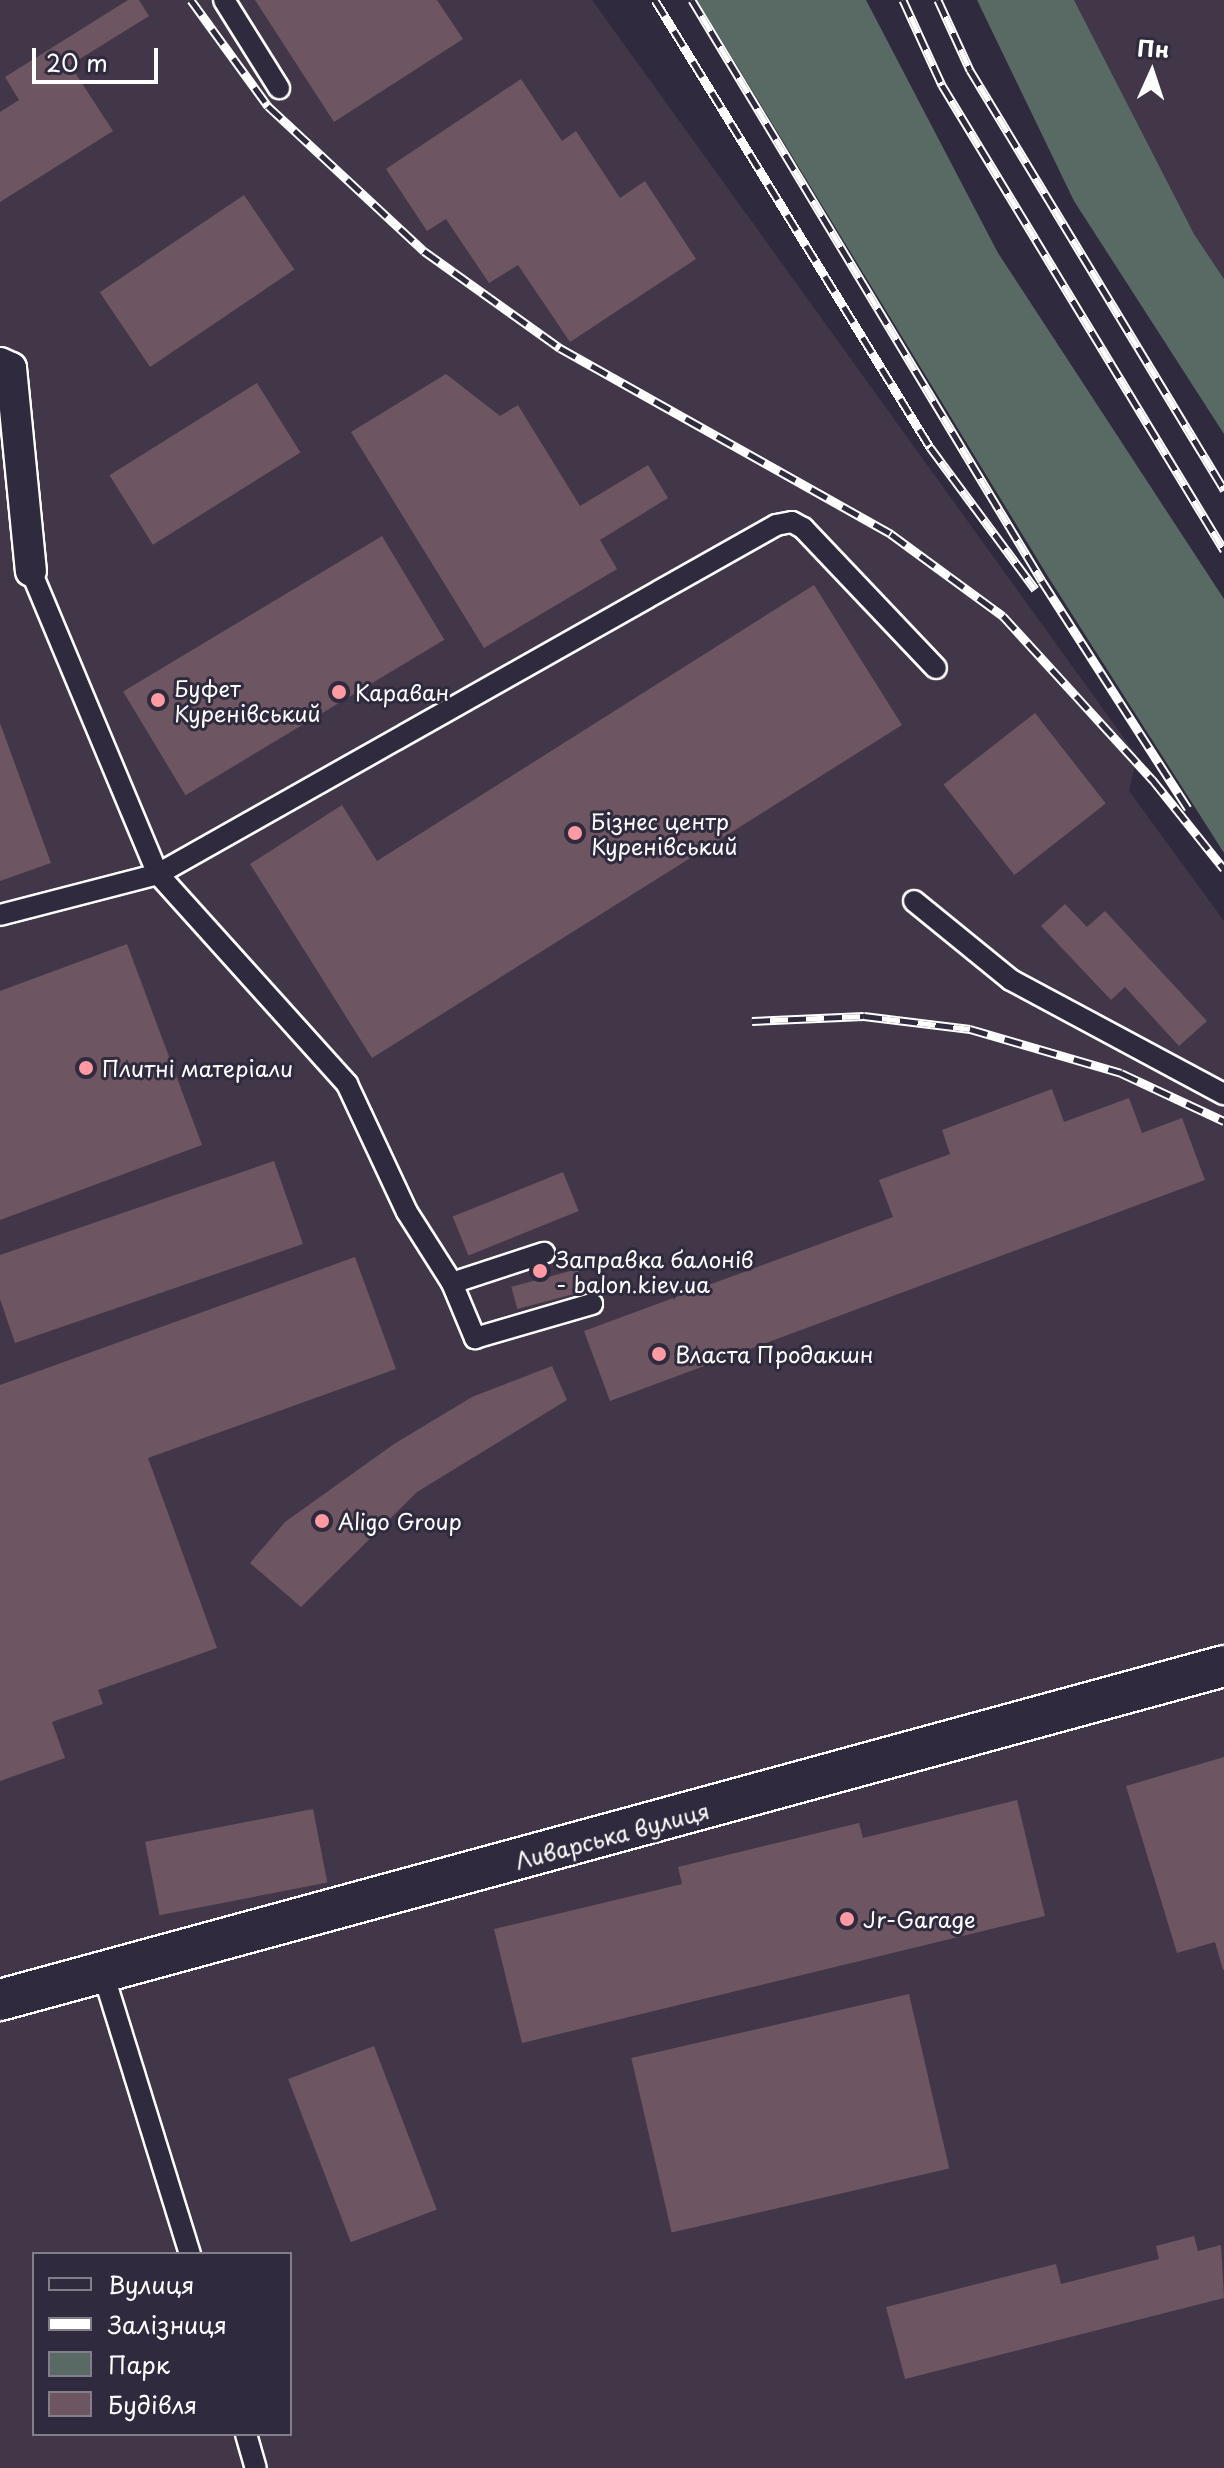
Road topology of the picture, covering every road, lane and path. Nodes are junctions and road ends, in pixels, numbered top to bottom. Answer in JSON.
{"nodes":[{"id":1,"x":224,"y":0,"type":"edge"},
{"id":2,"x":279,"y":88,"type":"dead end"},
{"id":3,"x":0,"y":363,"type":"edge"},
{"id":4,"x":31,"y":571,"type":"joint"},
{"id":5,"x":936,"y":668,"type":"dead end"},
{"id":6,"x":158,"y":874,"type":"junction"},
{"id":7,"x":914,"y":901,"type":"dead end"},
{"id":8,"x":0,"y":915,"type":"edge"},
{"id":9,"x":1224,"y":1094,"type":"edge"},
{"id":10,"x":544,"y":1253,"type":"dead end"},
{"id":11,"x":452,"y":1283,"type":"junction"},
{"id":12,"x":592,"y":1304,"type":"dead end"},
{"id":13,"x":1224,"y":1666,"type":"edge"},
{"id":14,"x":103,"y":1973,"type":"junction"},
{"id":15,"x":0,"y":2000,"type":"edge"},
{"id":16,"x":189,"y":2252,"type":"edge"},
{"id":17,"x":247,"y":2436,"type":"edge"},
{"id":18,"x":256,"y":2468,"type":"edge"}],
"edges":[{"from":1,"to":2,"type":"lane"},
{"from":3,"to":4,"type":"street"},
{"from":4,"to":6,"type":"lane"},
{"from":5,"to":6,"type":"lane"},
{"from":6,"to":8,"type":"lane"},
{"from":6,"to":11,"type":"lane"},
{"from":7,"to":9,"type":"lane"},
{"from":10,"to":11,"type":"lane"},
{"from":11,"to":12,"type":"lane"},
{"from":13,"to":14,"type":"street","name":"Ливарська вулиця"},
{"from":14,"to":15,"type":"street","name":"Ливарська вулиця"},
{"from":14,"to":16,"type":"lane"},
{"from":17,"to":18,"type":"lane"}]}
